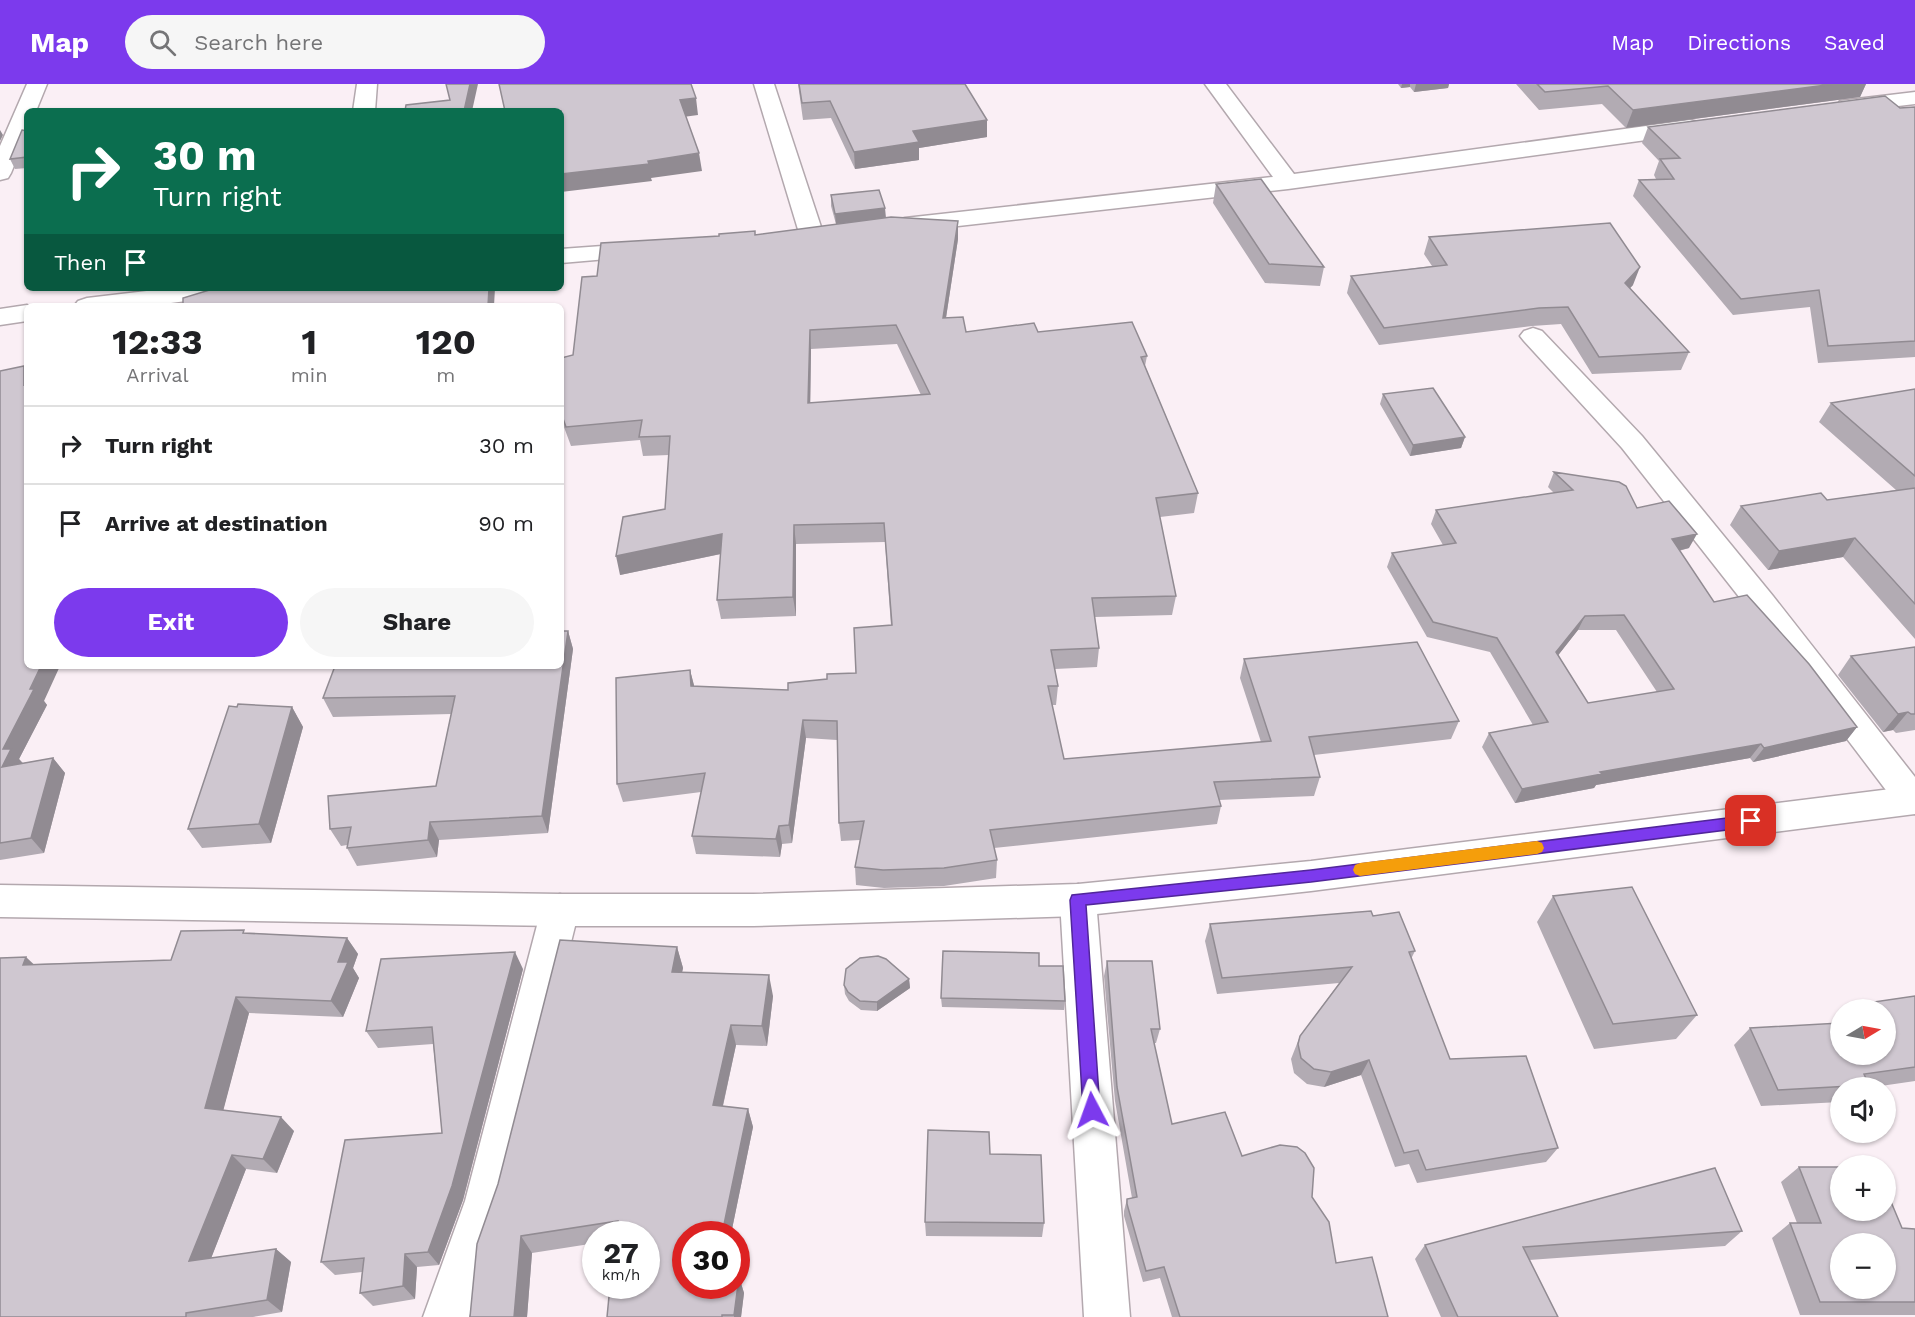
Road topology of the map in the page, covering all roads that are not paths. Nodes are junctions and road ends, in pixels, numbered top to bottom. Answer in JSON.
{"nodes":[{"id":1,"x":37,"y":84,"type":"edge"},
{"id":2,"x":367,"y":84,"type":"edge"},
{"id":3,"x":764,"y":84,"type":"edge"},
{"id":4,"x":1215,"y":84,"type":"edge"},
{"id":5,"x":1915,"y":98,"type":"edge"},
{"id":6,"x":27,"y":108,"type":"edge"},
{"id":7,"x":364,"y":108,"type":"edge"},
{"id":8,"x":1827,"y":108,"type":"edge"},
{"id":9,"x":24,"y":115,"type":"edge"},
{"id":10,"x":1710,"y":124,"type":"edge"},
{"id":11,"x":0,"y":173,"type":"edge"},
{"id":12,"x":1288,"y":182,"type":"junction"},
{"id":13,"x":883,"y":228,"type":"edge"},
{"id":14,"x":836,"y":233,"type":"edge"},
{"id":15,"x":812,"y":236,"type":"junction"},
{"id":16,"x":788,"y":238,"type":"edge"},
{"id":17,"x":669,"y":248,"type":"edge"},
{"id":18,"x":564,"y":256,"type":"edge"},
{"id":19,"x":208,"y":291,"type":"edge"},
{"id":20,"x":111,"y":303,"type":"edge"},
{"id":21,"x":24,"y":313,"type":"edge"},
{"id":22,"x":0,"y":317,"type":"edge"},
{"id":23,"x":1533,"y":336,"type":"dead end"},
{"id":24,"x":1914,"y":800,"type":"edge"},
{"id":25,"x":1078,"y":900,"type":"junction"},
{"id":26,"x":0,"y":901,"type":"edge"},
{"id":27,"x":560,"y":910,"type":"junction"},
{"id":28,"x":447,"y":1317,"type":"edge"},
{"id":29,"x":1107,"y":1317,"type":"edge"}],
"edges":[{"from":1,"to":6,"type":"street"},
{"from":2,"to":7,"type":"street"},
{"from":3,"to":15,"type":"street"},
{"from":4,"to":12,"type":"street"},
{"from":5,"to":8,"type":"street"},
{"from":9,"to":11,"type":"street"},
{"from":10,"to":12,"type":"street"},
{"from":12,"to":13,"type":"street"},
{"from":14,"to":15,"type":"street"},
{"from":15,"to":16,"type":"street"},
{"from":17,"to":18,"type":"street"},
{"from":19,"to":20,"type":"street"},
{"from":21,"to":22,"type":"street"},
{"from":23,"to":24,"type":"street"},
{"from":24,"to":25,"type":"street"},
{"from":25,"to":27,"type":"street"},
{"from":25,"to":29,"type":"street"},
{"from":26,"to":27,"type":"street"},
{"from":27,"to":28,"type":"street"}]}
